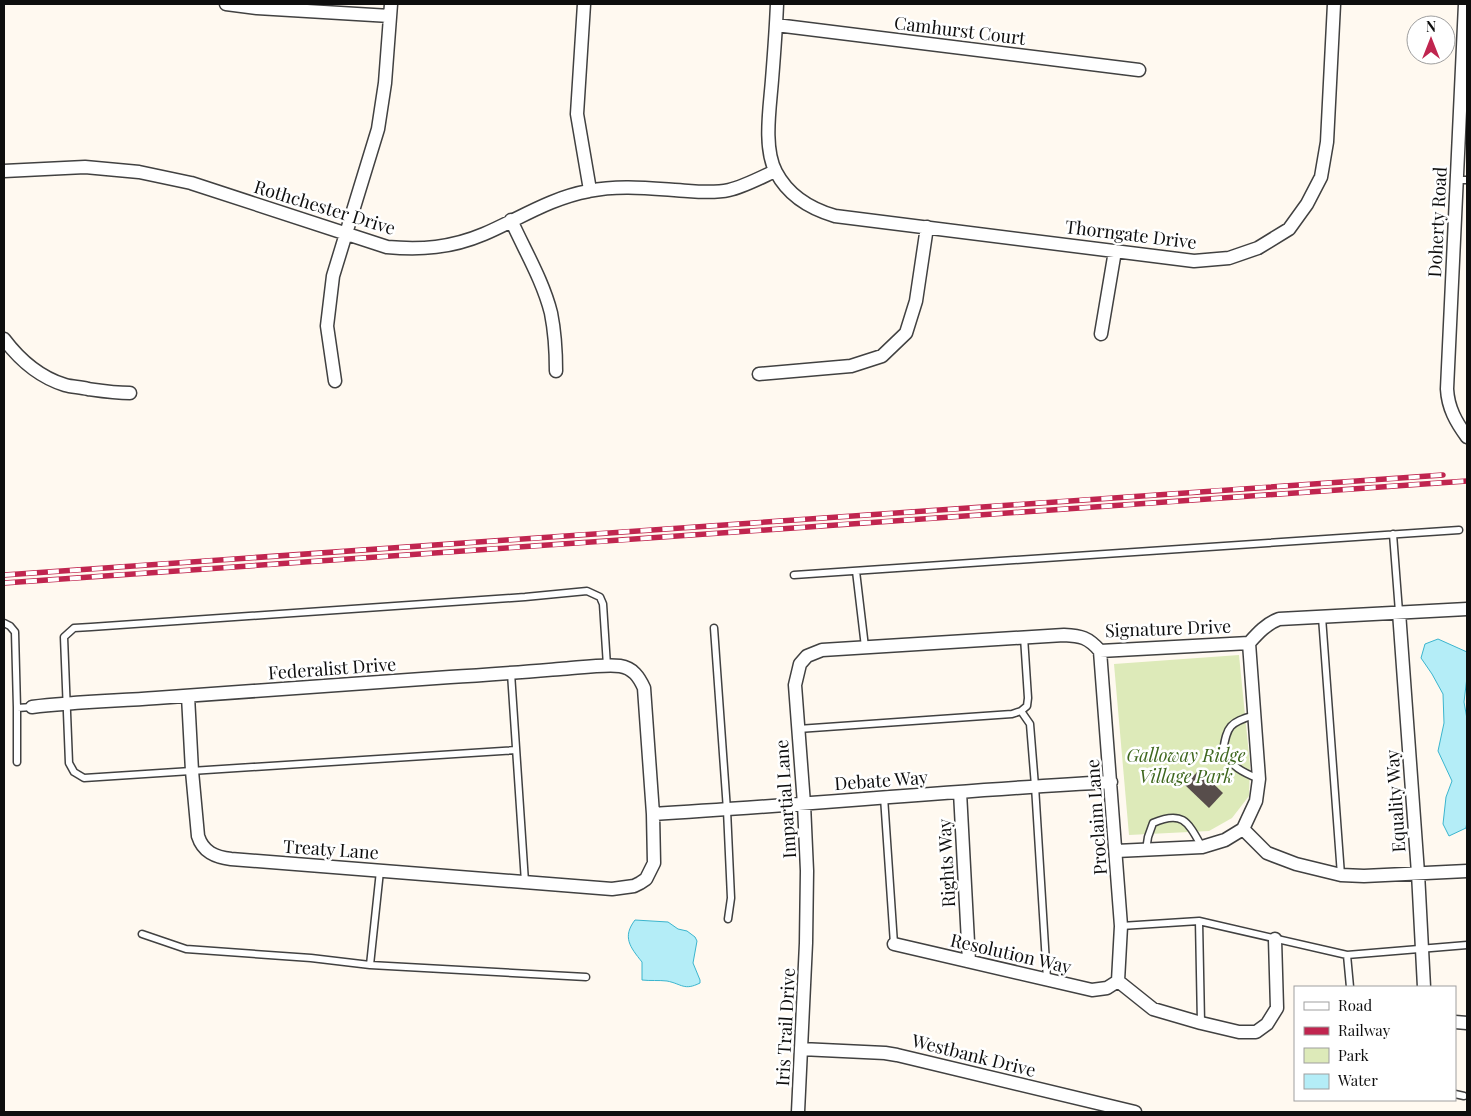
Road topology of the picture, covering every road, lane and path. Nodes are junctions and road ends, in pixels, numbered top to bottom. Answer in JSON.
{"nodes":[{"id":1,"x":226,"y":4,"type":"edge"},
{"id":2,"x":584,"y":4,"type":"edge"},
{"id":3,"x":778,"y":4,"type":"edge"},
{"id":4,"x":1334,"y":4,"type":"edge"},
{"id":5,"x":1466,"y":4,"type":"edge"},
{"id":6,"x":390,"y":10,"type":"edge"},
{"id":7,"x":776,"y":25,"type":"junction"},
{"id":8,"x":1140,"y":70,"type":"dead end"},
{"id":9,"x":4,"y":171,"type":"edge"},
{"id":10,"x":775,"y":171,"type":"junction"},
{"id":11,"x":1462,"y":180,"type":"edge"},
{"id":12,"x":590,"y":190,"type":"junction"},
{"id":13,"x":511,"y":220,"type":"junction"},
{"id":14,"x":926,"y":227,"type":"junction"},
{"id":15,"x":346,"y":234,"type":"junction"},
{"id":16,"x":1115,"y":250,"type":"junction"},
{"id":17,"x":1101,"y":334,"type":"dead end"},
{"id":18,"x":4,"y":338,"type":"edge"},
{"id":19,"x":556,"y":371,"type":"dead end"},
{"id":20,"x":759,"y":374,"type":"dead end"},
{"id":21,"x":335,"y":381,"type":"dead end"},
{"id":22,"x":130,"y":394,"type":"dead end"},
{"id":23,"x":1467,"y":437,"type":"edge"},
{"id":24,"x":1460,"y":530,"type":"dead end"},
{"id":25,"x":1393,"y":534,"type":"junction"},
{"id":26,"x":856,"y":572,"type":"junction"},
{"id":27,"x":794,"y":575,"type":"dead end"},
{"id":28,"x":1467,"y":609,"type":"edge"},
{"id":29,"x":1399,"y":612,"type":"junction"},
{"id":30,"x":1322,"y":617,"type":"junction"},
{"id":31,"x":4,"y":623,"type":"edge"},
{"id":32,"x":714,"y":628,"type":"dead end"},
{"id":33,"x":1024,"y":637,"type":"junction"},
{"id":34,"x":1249,"y":643,"type":"junction"},
{"id":35,"x":864,"y":647,"type":"junction"},
{"id":36,"x":1100,"y":651,"type":"junction"},
{"id":37,"x":807,"y":656,"type":"joint"},
{"id":38,"x":607,"y":666,"type":"junction"},
{"id":39,"x":634,"y":671,"type":"joint"},
{"id":40,"x":511,"y":673,"type":"junction"},
{"id":41,"x":188,"y":696,"type":"junction"},
{"id":42,"x":66,"y":703,"type":"junction"},
{"id":43,"x":17,"y":708,"type":"junction"},
{"id":44,"x":32,"y":708,"type":"joint"},
{"id":45,"x":1021,"y":711,"type":"junction"},
{"id":46,"x":1254,"y":715,"type":"junction"},
{"id":47,"x":798,"y":729,"type":"junction"},
{"id":48,"x":516,"y":750,"type":"junction"},
{"id":49,"x":17,"y":762,"type":"dead end"},
{"id":50,"x":192,"y":771,"type":"junction"},
{"id":51,"x":1258,"y":779,"type":"junction"},
{"id":52,"x":1111,"y":782,"type":"junction"},
{"id":53,"x":1035,"y":786,"type":"junction"},
{"id":54,"x":960,"y":792,"type":"junction"},
{"id":55,"x":884,"y":797,"type":"junction"},
{"id":56,"x":804,"y":804,"type":"junction"},
{"id":57,"x":727,"y":810,"type":"junction"},
{"id":58,"x":653,"y":814,"type":"junction"},
{"id":59,"x":1243,"y":828,"type":"junction"},
{"id":60,"x":1202,"y":847,"type":"junction"},
{"id":61,"x":1146,"y":850,"type":"junction"},
{"id":62,"x":1116,"y":851,"type":"junction"},
{"id":63,"x":380,"y":871,"type":"junction"},
{"id":64,"x":1467,"y":871,"type":"edge"},
{"id":65,"x":1418,"y":873,"type":"junction"},
{"id":66,"x":1341,"y":875,"type":"junction"},
{"id":67,"x":525,"y":882,"type":"junction"},
{"id":68,"x":728,"y":919,"type":"dead end"},
{"id":69,"x":1200,"y":921,"type":"junction"},
{"id":70,"x":1121,"y":926,"type":"junction"},
{"id":71,"x":142,"y":934,"type":"dead end"},
{"id":72,"x":1275,"y":939,"type":"junction"},
{"id":73,"x":806,"y":943,"type":"joint"},
{"id":74,"x":894,"y":944,"type":"joint"},
{"id":75,"x":1467,"y":945,"type":"edge"},
{"id":76,"x":1423,"y":948,"type":"junction"},
{"id":77,"x":1347,"y":956,"type":"junction"},
{"id":78,"x":970,"y":961,"type":"junction"},
{"id":79,"x":370,"y":965,"type":"junction"},
{"id":80,"x":586,"y":977,"type":"dead end"},
{"id":81,"x":1047,"y":980,"type":"junction"},
{"id":82,"x":1118,"y":981,"type":"junction"},
{"id":83,"x":1350,"y":986,"type":"edge"},
{"id":84,"x":1424,"y":986,"type":"edge"},
{"id":85,"x":1201,"y":1023,"type":"junction"},
{"id":86,"x":801,"y":1049,"type":"junction"},
{"id":87,"x":1456,"y":1094,"type":"edge"},
{"id":88,"x":1464,"y":1096,"type":"dead end"},
{"id":89,"x":798,"y":1112,"type":"edge"},
{"id":90,"x":1135,"y":1112,"type":"edge"}],
"edges":[{"from":1,"to":6,"type":"street"},
{"from":2,"to":12,"type":"street"},
{"from":3,"to":7,"type":"street"},
{"from":4,"to":16,"type":"street","name":"Thorngate Drive"},
{"from":5,"to":11,"type":"street","name":"Doherty Road"},
{"from":6,"to":15,"type":"street"},
{"from":7,"to":8,"type":"street","name":"Camhurst Court"},
{"from":7,"to":10,"type":"street"},
{"from":9,"to":15,"type":"street","name":"Rothchester Drive"},
{"from":10,"to":12,"type":"street","name":"Rothchester Drive"},
{"from":10,"to":14,"type":"street","name":"Thorngate Drive"},
{"from":11,"to":23,"type":"street","name":"Doherty Road"},
{"from":12,"to":13,"type":"street","name":"Rothchester Drive"},
{"from":13,"to":15,"type":"street","name":"Rothchester Drive"},
{"from":13,"to":19,"type":"street"},
{"from":14,"to":16,"type":"street","name":"Thorngate Drive"},
{"from":14,"to":20,"type":"street"},
{"from":15,"to":21,"type":"street"},
{"from":16,"to":17,"type":"street"},
{"from":18,"to":22,"type":"street"},
{"from":24,"to":25,"type":"lane"},
{"from":25,"to":26,"type":"lane"},
{"from":25,"to":29,"type":"lane"},
{"from":26,"to":27,"type":"lane"},
{"from":26,"to":35,"type":"lane"},
{"from":28,"to":29,"type":"street","name":"Signature Drive"},
{"from":29,"to":30,"type":"street","name":"Signature Drive"},
{"from":29,"to":65,"type":"street","name":"Equality Way"},
{"from":30,"to":34,"type":"street","name":"Signature Drive"},
{"from":30,"to":66,"type":"lane"},
{"from":31,"to":43,"type":"lane"},
{"from":32,"to":57,"type":"lane"},
{"from":33,"to":35,"type":"street","name":"Signature Drive"},
{"from":33,"to":36,"type":"street","name":"Signature Drive"},
{"from":33,"to":45,"type":"lane"},
{"from":34,"to":36,"type":"street","name":"Signature Drive"},
{"from":34,"to":46,"type":"street"},
{"from":35,"to":37,"type":"street","name":"Signature Drive"},
{"from":36,"to":52,"type":"street","name":"Proclaim Lane"},
{"from":37,"to":47,"type":"street","name":"Impartial Lane"},
{"from":38,"to":39,"type":"street","name":"Federalist Drive"},
{"from":38,"to":40,"type":"street","name":"Federalist Drive"},
{"from":38,"to":42,"type":"lane"},
{"from":39,"to":58,"type":"street","name":"Treaty Lane"},
{"from":40,"to":41,"type":"street","name":"Federalist Drive"},
{"from":40,"to":48,"type":"lane"},
{"from":41,"to":42,"type":"street","name":"Federalist Drive"},
{"from":41,"to":50,"type":"street","name":"Treaty Lane"},
{"from":42,"to":44,"type":"street","name":"Federalist Drive"},
{"from":42,"to":50,"type":"lane"},
{"from":43,"to":44,"type":"lane"},
{"from":43,"to":49,"type":"lane"},
{"from":45,"to":47,"type":"lane"},
{"from":45,"to":53,"type":"lane"},
{"from":46,"to":51,"type":"street"},
{"from":46,"to":51,"type":"lane"},
{"from":47,"to":56,"type":"street","name":"Impartial Lane"},
{"from":48,"to":50,"type":"lane"},
{"from":48,"to":67,"type":"lane"},
{"from":50,"to":63,"type":"street","name":"Treaty Lane"},
{"from":51,"to":59,"type":"street"},
{"from":52,"to":53,"type":"street","name":"Debate Way"},
{"from":52,"to":62,"type":"street","name":"Proclaim Lane"},
{"from":53,"to":54,"type":"street","name":"Debate Way"},
{"from":53,"to":81,"type":"lane"},
{"from":54,"to":55,"type":"street","name":"Debate Way"},
{"from":54,"to":78,"type":"street","name":"Rights Way"},
{"from":55,"to":56,"type":"street","name":"Debate Way"},
{"from":55,"to":74,"type":"lane"},
{"from":56,"to":57,"type":"street","name":"Debate Way"},
{"from":56,"to":73,"type":"street","name":"Impartial Lane"},
{"from":57,"to":58,"type":"street","name":"Debate Way"},
{"from":57,"to":68,"type":"lane"},
{"from":58,"to":67,"type":"street","name":"Treaty Lane"},
{"from":59,"to":60,"type":"street"},
{"from":59,"to":66,"type":"street"},
{"from":60,"to":61,"type":"street"},
{"from":60,"to":61,"type":"lane"},
{"from":61,"to":62,"type":"street"},
{"from":62,"to":70,"type":"street","name":"Proclaim Lane"},
{"from":63,"to":67,"type":"street","name":"Treaty Lane"},
{"from":63,"to":79,"type":"lane"},
{"from":64,"to":65,"type":"street"},
{"from":65,"to":66,"type":"street"},
{"from":65,"to":76,"type":"street","name":"Equality Way"},
{"from":69,"to":70,"type":"lane"},
{"from":69,"to":72,"type":"lane"},
{"from":69,"to":85,"type":"lane"},
{"from":70,"to":82,"type":"street","name":"Proclaim Lane"},
{"from":71,"to":79,"type":"lane"},
{"from":72,"to":77,"type":"lane"},
{"from":72,"to":85,"type":"street"},
{"from":73,"to":86,"type":"street","name":"Iris Trail Drive"},
{"from":74,"to":78,"type":"street","name":"Resolution Way"},
{"from":75,"to":76,"type":"lane"},
{"from":76,"to":77,"type":"lane"},
{"from":76,"to":84,"type":"street","name":"Equality Way"},
{"from":77,"to":83,"type":"lane"},
{"from":78,"to":81,"type":"street","name":"Resolution Way"},
{"from":79,"to":80,"type":"lane"},
{"from":81,"to":82,"type":"street","name":"Resolution Way"},
{"from":82,"to":85,"type":"street"},
{"from":86,"to":89,"type":"street","name":"Iris Trail Drive"},
{"from":86,"to":90,"type":"street","name":"Westbank Drive"},
{"from":87,"to":88,"type":"lane"}]}
